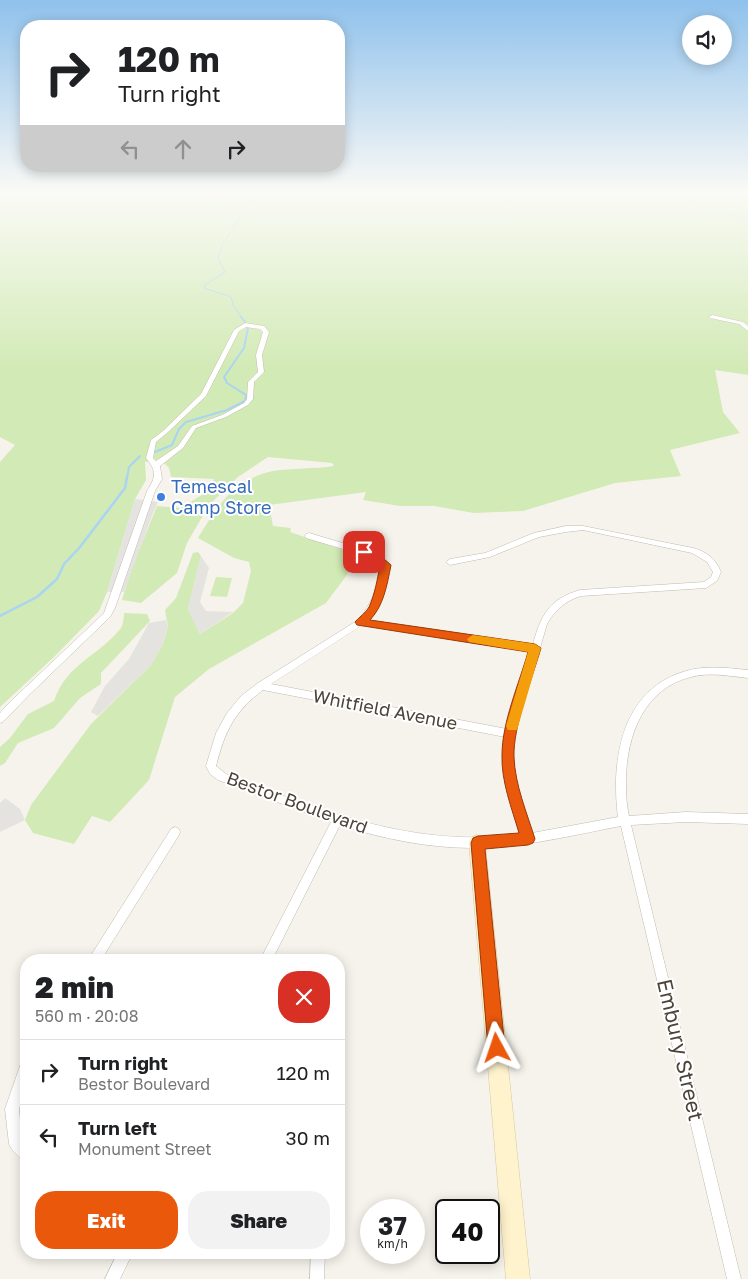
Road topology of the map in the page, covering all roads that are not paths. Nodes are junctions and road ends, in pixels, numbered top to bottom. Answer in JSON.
{"nodes":[{"id":1,"x":712,"y":317,"type":"dead end"},
{"id":2,"x":748,"y":329,"type":"edge"},
{"id":3,"x":156,"y":465,"type":"junction"},
{"id":4,"x":309,"y":536,"type":"dead end"},
{"id":5,"x":450,"y":562,"type":"dead end"},
{"id":6,"x":361,"y":622,"type":"junction"},
{"id":7,"x":535,"y":648,"type":"junction"},
{"id":8,"x":748,"y":674,"type":"edge"},
{"id":9,"x":260,"y":686,"type":"junction"},
{"id":10,"x":0,"y":719,"type":"edge"},
{"id":11,"x":510,"y":734,"type":"junction"},
{"id":12,"x":748,"y":820,"type":"edge"},
{"id":13,"x":338,"y":821,"type":"junction"},
{"id":14,"x":625,"y":821,"type":"junction"},
{"id":15,"x":175,"y":832,"type":"dead end"},
{"id":16,"x":528,"y":839,"type":"junction"},
{"id":17,"x":478,"y":843,"type":"junction"},
{"id":18,"x":98,"y":954,"type":"edge"},
{"id":19,"x":269,"y":954,"type":"edge"},
{"id":20,"x":20,"y":1086,"type":"edge"},
{"id":21,"x":20,"y":1148,"type":"edge"},
{"id":22,"x":122,"y":1259,"type":"edge"},
{"id":23,"x":318,"y":1259,"type":"edge"},
{"id":24,"x":112,"y":1279,"type":"edge"},
{"id":25,"x":317,"y":1279,"type":"edge"},
{"id":26,"x":518,"y":1279,"type":"edge"},
{"id":27,"x":734,"y":1279,"type":"edge"}],
"edges":[{"from":1,"to":2,"type":"street"},
{"from":3,"to":3,"type":"street"},
{"from":3,"to":10,"type":"street"},
{"from":4,"to":6,"type":"street","name":"Bestor Boulevard"},
{"from":5,"to":7,"type":"street"},
{"from":6,"to":7,"type":"street"},
{"from":6,"to":9,"type":"street","name":"Bestor Boulevard"},
{"from":7,"to":11,"type":"street"},
{"from":8,"to":14,"type":"street","name":"Embury Street"},
{"from":9,"to":11,"type":"street","name":"Whitfield Avenue"},
{"from":9,"to":13,"type":"street","name":"Bestor Boulevard"},
{"from":11,"to":16,"type":"street"},
{"from":12,"to":14,"type":"street","name":"Bestor Boulevard"},
{"from":13,"to":17,"type":"street","name":"Bestor Boulevard"},
{"from":13,"to":19,"type":"street"},
{"from":14,"to":16,"type":"street","name":"Bestor Boulevard"},
{"from":14,"to":27,"type":"street","name":"Embury Street"},
{"from":15,"to":18,"type":"street"},
{"from":16,"to":17,"type":"street","name":"Bestor Boulevard"},
{"from":17,"to":26,"type":"street"},
{"from":20,"to":21,"type":"street"},
{"from":22,"to":24,"type":"street"},
{"from":23,"to":25,"type":"street"}]}
